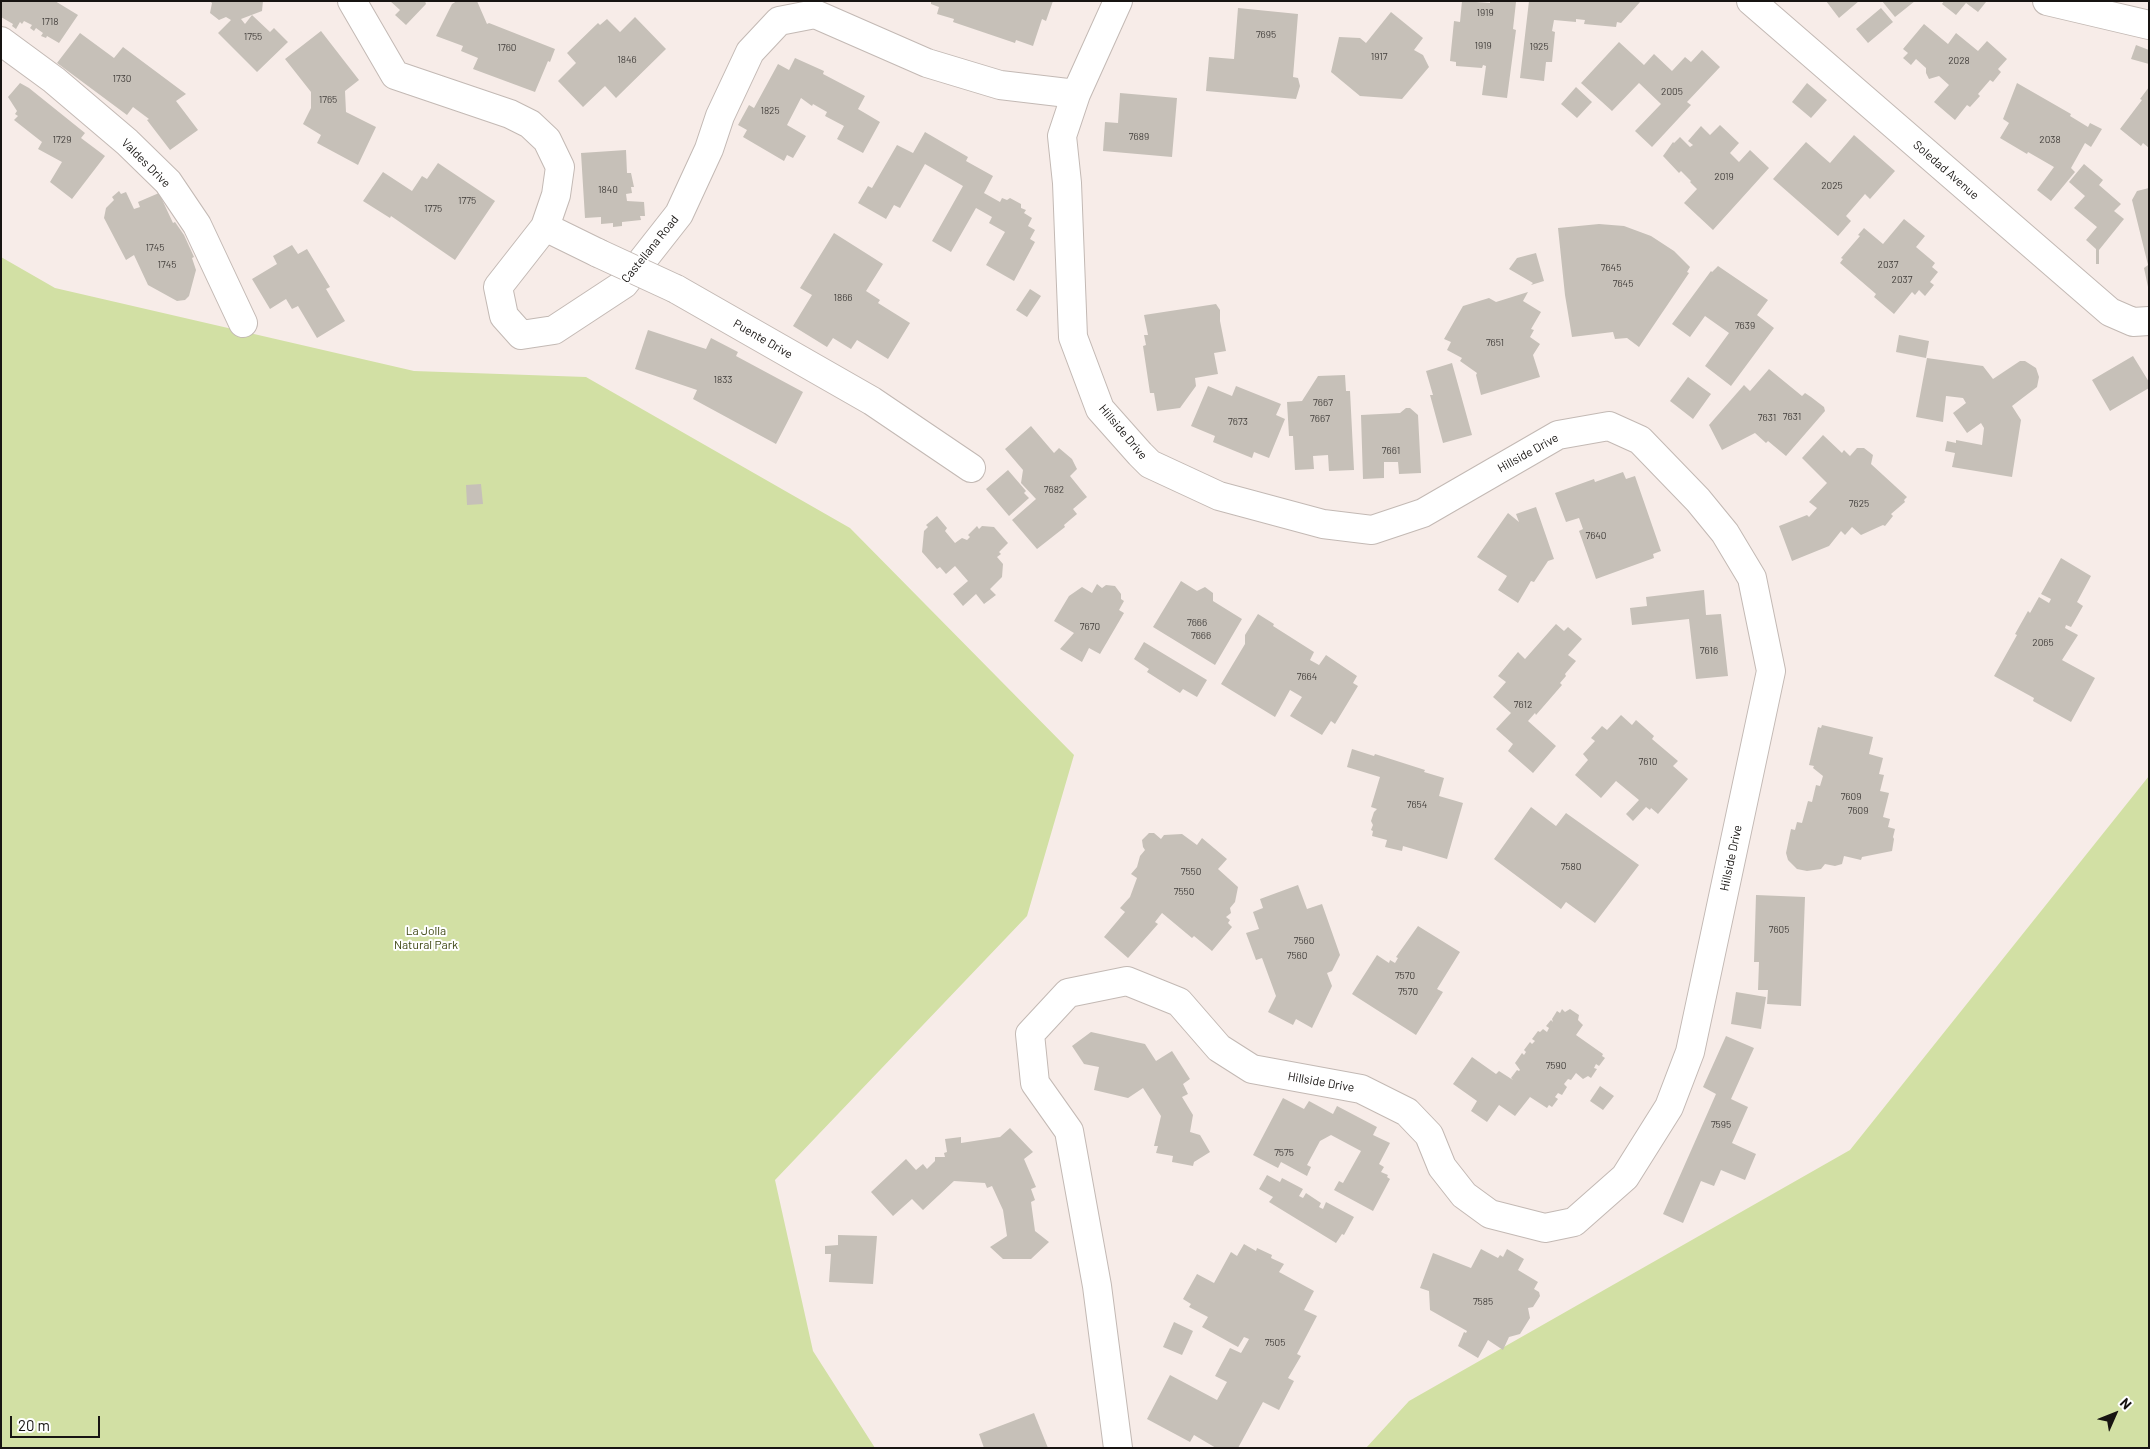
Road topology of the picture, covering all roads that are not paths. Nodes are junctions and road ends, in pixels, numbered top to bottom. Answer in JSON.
{"nodes":[{"id":1,"x":352,"y":1,"type":"edge"},
{"id":2,"x":1118,"y":1,"type":"edge"},
{"id":3,"x":1751,"y":1,"type":"edge"},
{"id":4,"x":2047,"y":1,"type":"edge"},
{"id":5,"x":2149,"y":25,"type":"edge"},
{"id":6,"x":1,"y":41,"type":"edge"},
{"id":7,"x":1076,"y":94,"type":"junction"},
{"id":8,"x":545,"y":227,"type":"junction"},
{"id":9,"x":2149,"y":321,"type":"edge"},
{"id":10,"x":243,"y":324,"type":"dead end"},
{"id":11,"x":971,"y":468,"type":"dead end"},
{"id":12,"x":1118,"y":1448,"type":"edge"}],
"edges":[{"from":1,"to":8,"type":"street","name":"Castellana Road"},
{"from":2,"to":7,"type":"street","name":"Hillside Drive"},
{"from":3,"to":9,"type":"street","name":"Soledad Avenue"},
{"from":4,"to":5,"type":"street"},
{"from":6,"to":10,"type":"street","name":"Valdes Drive"},
{"from":7,"to":8,"type":"street","name":"Castellana Road"},
{"from":7,"to":12,"type":"street","name":"Hillside Drive"},
{"from":8,"to":11,"type":"street","name":"Puente Drive","bridge":true}]}
